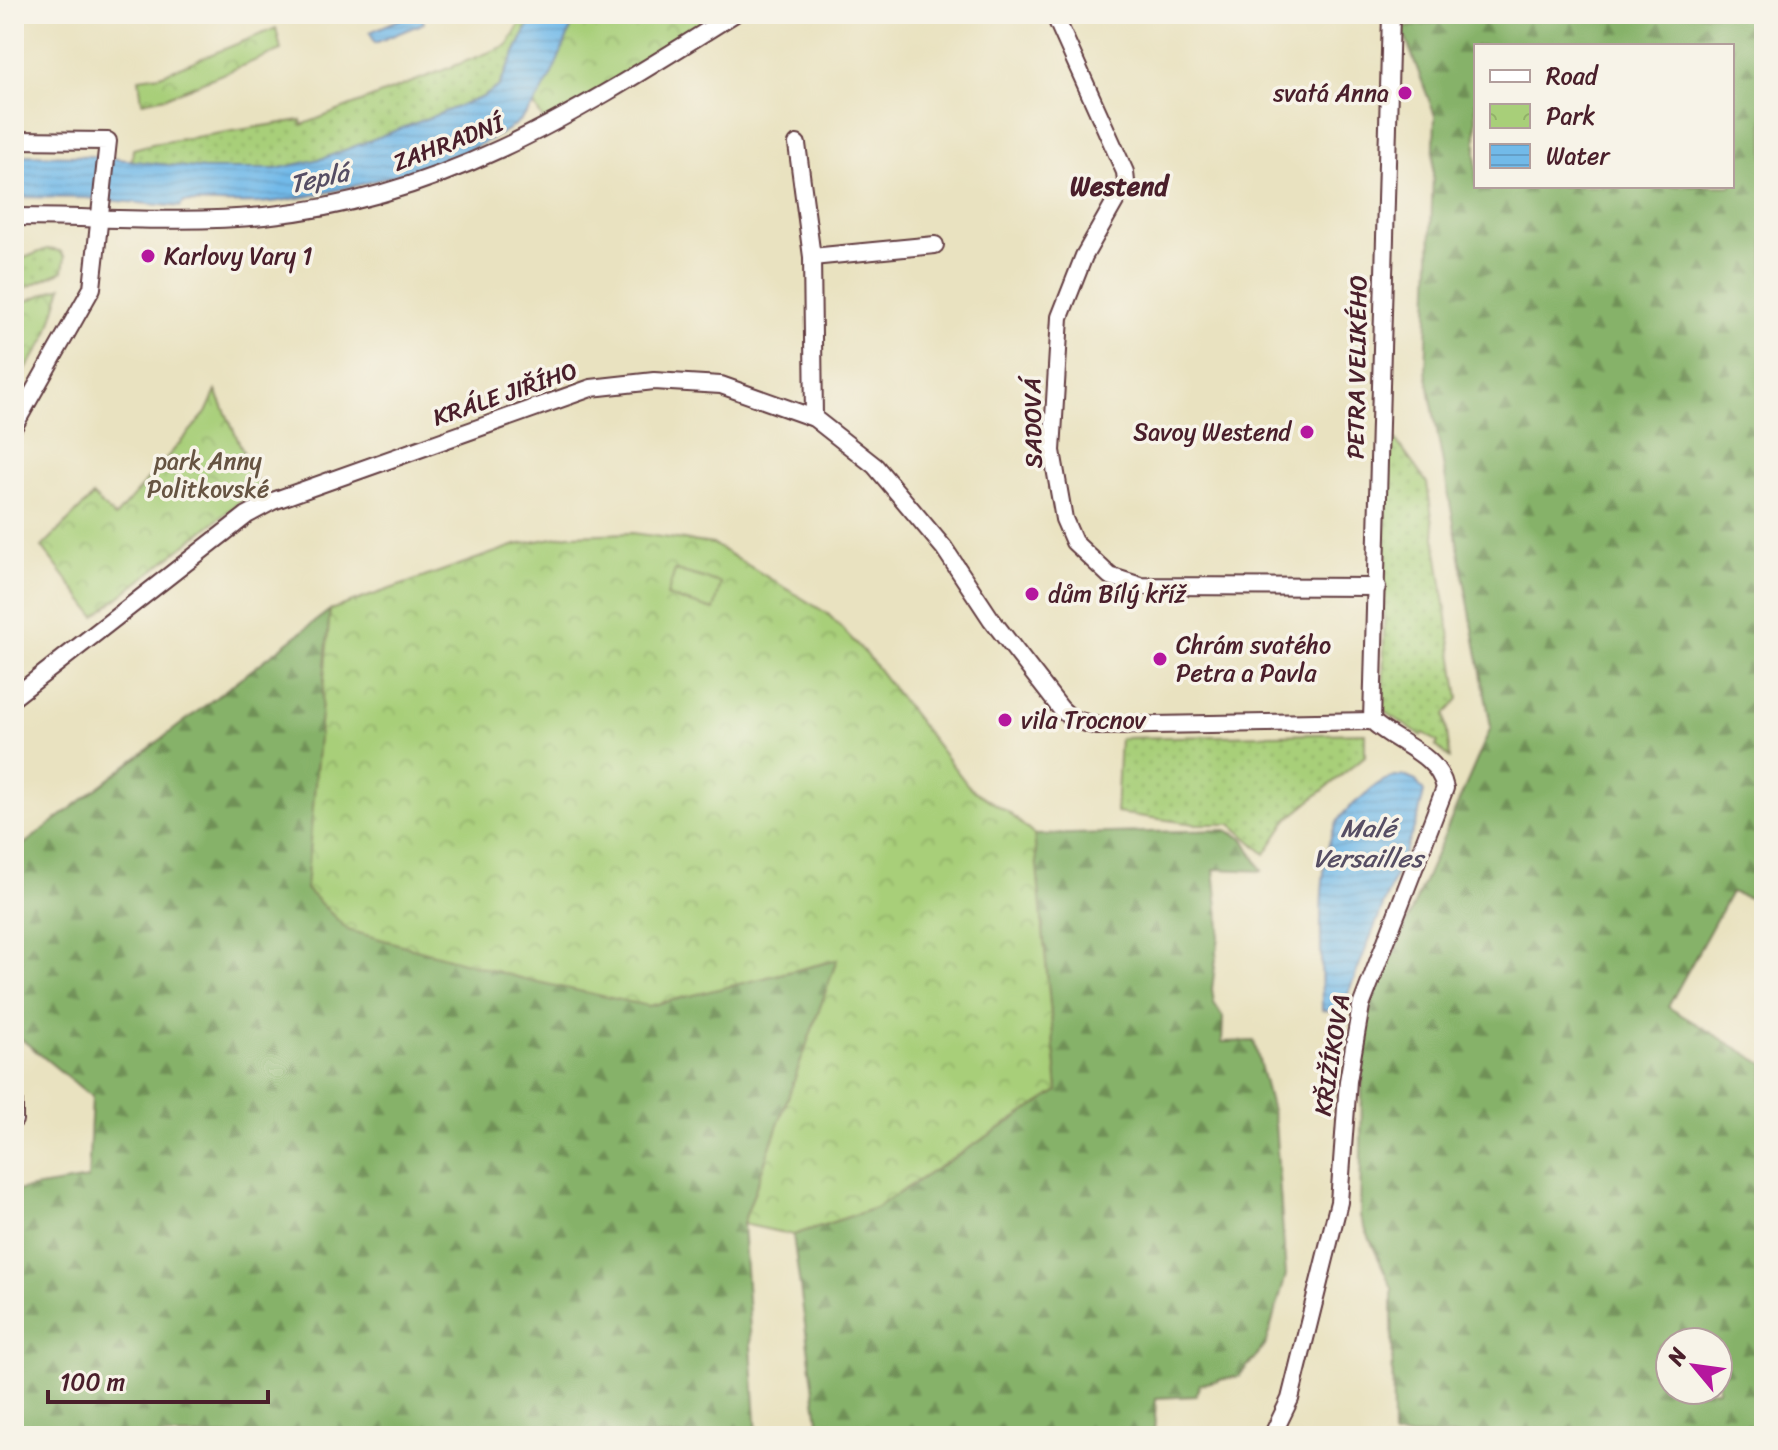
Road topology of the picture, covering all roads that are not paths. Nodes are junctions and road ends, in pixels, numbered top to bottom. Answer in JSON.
{"nodes":[{"id":1,"x":734,"y":14,"type":"edge"},
{"id":2,"x":1054,"y":14,"type":"edge"},
{"id":3,"x":1391,"y":14,"type":"edge"},
{"id":4,"x":14,"y":140,"type":"edge"},
{"id":5,"x":797,"y":144,"type":"dead end"},
{"id":6,"x":14,"y":217,"type":"edge"},
{"id":7,"x":99,"y":217,"type":"junction"},
{"id":8,"x":935,"y":245,"type":"dead end"},
{"id":9,"x":812,"y":257,"type":"junction"},
{"id":10,"x":814,"y":418,"type":"junction"},
{"id":11,"x":14,"y":426,"type":"edge"},
{"id":12,"x":1377,"y":587,"type":"junction"},
{"id":13,"x":14,"y":697,"type":"edge"},
{"id":14,"x":1372,"y":721,"type":"junction"},
{"id":15,"x":14,"y":1084,"type":"edge"},
{"id":16,"x":14,"y":1120,"type":"edge"},
{"id":17,"x":1272,"y":1436,"type":"edge"}],
"edges":[{"from":1,"to":7,"type":"street","name":"ZAHRADNÍ"},
{"from":2,"to":12,"type":"street","name":"SADOVÁ"},
{"from":3,"to":12,"type":"street","name":"PETRA VELIKÉHO"},
{"from":4,"to":7,"type":"street"},
{"from":5,"to":9,"type":"street"},
{"from":6,"to":7,"type":"street","name":"ZAHRADNÍ"},
{"from":7,"to":11,"type":"street"},
{"from":8,"to":9,"type":"street"},
{"from":9,"to":10,"type":"street"},
{"from":10,"to":13,"type":"street","name":"KRÁLE JIŘÍHO"},
{"from":10,"to":14,"type":"street","name":"KRÁLE JIŘÍHO"},
{"from":12,"to":14,"type":"street","name":"PETRA VELIKÉHO"},
{"from":14,"to":17,"type":"street","name":"KŘIŽÍKOVA"},
{"from":15,"to":16,"type":"street"}]}
